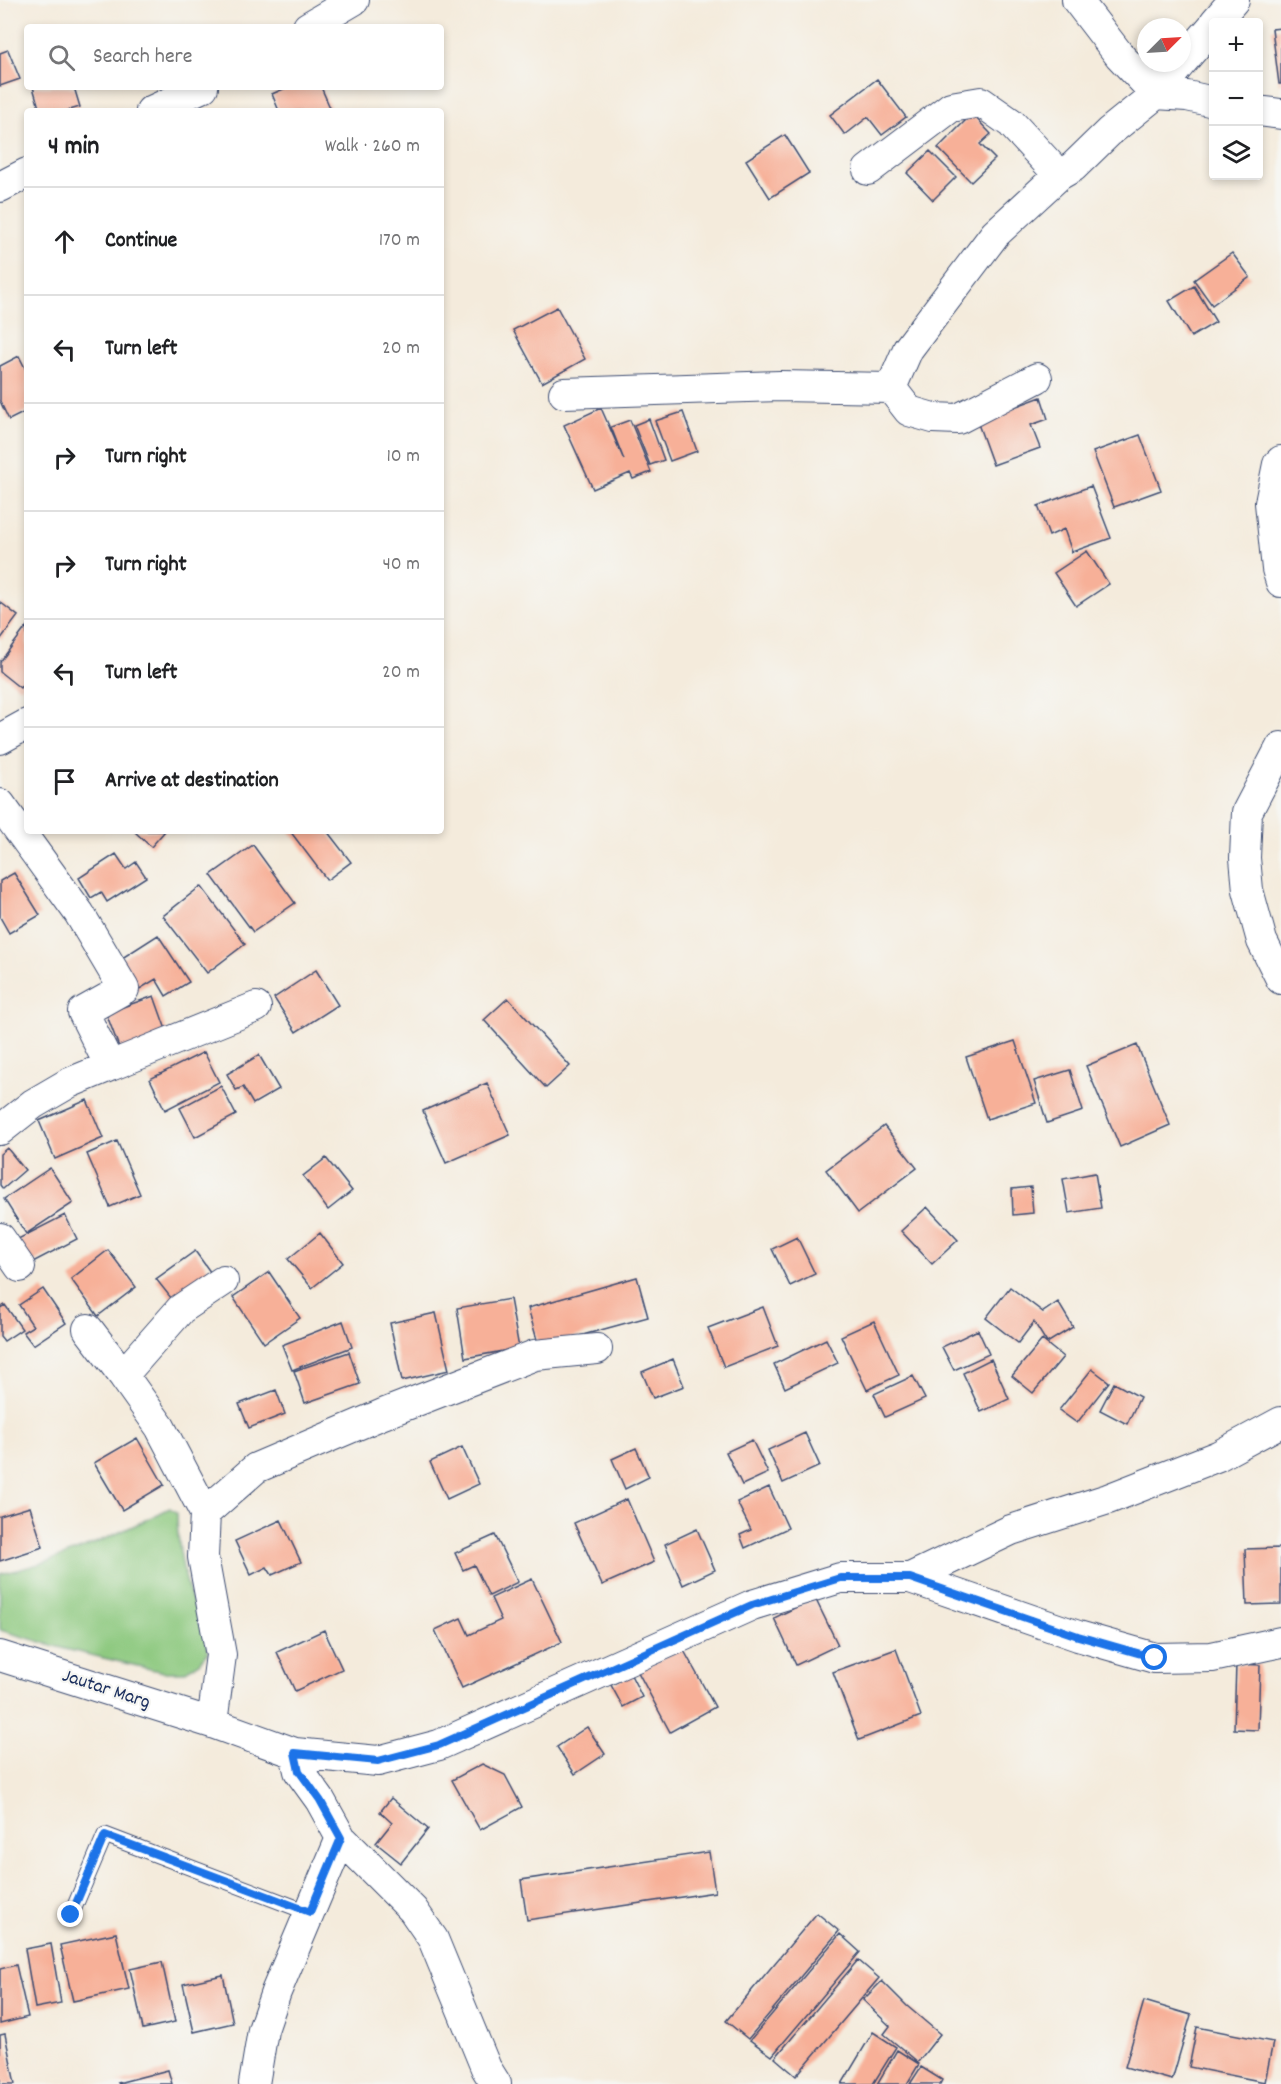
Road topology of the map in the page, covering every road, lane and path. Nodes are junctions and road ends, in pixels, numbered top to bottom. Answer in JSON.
{"nodes":[{"id":1,"x":354,"y":0,"type":"edge"},
{"id":2,"x":1077,"y":0,"type":"edge"},
{"id":3,"x":1234,"y":0,"type":"edge"},
{"id":4,"x":1219,"y":18,"type":"edge"},
{"id":5,"x":313,"y":24,"type":"edge"},
{"id":6,"x":1209,"y":30,"type":"edge"},
{"id":7,"x":1191,"y":52,"type":"edge"},
{"id":8,"x":1174,"y":72,"type":"edge"},
{"id":9,"x":196,"y":90,"type":"edge"},
{"id":10,"x":1156,"y":94,"type":"junction"},
{"id":11,"x":1209,"y":101,"type":"edge"},
{"id":12,"x":158,"y":108,"type":"edge"},
{"id":13,"x":1263,"y":112,"type":"edge"},
{"id":14,"x":1281,"y":114,"type":"edge"},
{"id":15,"x":868,"y":170,"type":"dead end"},
{"id":16,"x":24,"y":175,"type":"edge"},
{"id":17,"x":1059,"y":175,"type":"junction"},
{"id":18,"x":0,"y":187,"type":"edge"},
{"id":19,"x":1037,"y":378,"type":"dead end"},
{"id":20,"x":891,"y":388,"type":"junction"},
{"id":21,"x":564,"y":393,"type":"dead end"},
{"id":22,"x":1281,"y":461,"type":"edge"},
{"id":23,"x":1281,"y":582,"type":"edge"},
{"id":24,"x":24,"y":726,"type":"edge"},
{"id":25,"x":0,"y":739,"type":"edge"},
{"id":26,"x":1281,"y":747,"type":"edge"},
{"id":27,"x":0,"y":804,"type":"edge"},
{"id":28,"x":1281,"y":979,"type":"edge"},
{"id":29,"x":256,"y":1007,"type":"dead end"},
{"id":30,"x":110,"y":1066,"type":"junction"},
{"id":31,"x":0,"y":1130,"type":"edge"},
{"id":32,"x":0,"y":1238,"type":"edge"},
{"id":33,"x":20,"y":1267,"type":"dead end"},
{"id":34,"x":223,"y":1281,"type":"dead end"},
{"id":35,"x":88,"y":1329,"type":"dead end"},
{"id":36,"x":597,"y":1350,"type":"dead end"},
{"id":37,"x":123,"y":1375,"type":"junction"},
{"id":38,"x":1281,"y":1422,"type":"edge"},
{"id":39,"x":205,"y":1513,"type":"junction"},
{"id":40,"x":910,"y":1578,"type":"junction"},
{"id":41,"x":1281,"y":1642,"type":"edge"},
{"id":42,"x":0,"y":1656,"type":"edge"},
{"id":43,"x":212,"y":1723,"type":"junction"},
{"id":44,"x":295,"y":1753,"type":"junction"},
{"id":45,"x":341,"y":1838,"type":"junction"},
{"id":46,"x":310,"y":1912,"type":"junction"},
{"id":47,"x":71,"y":1915,"type":"dead end"},
{"id":48,"x":254,"y":2084,"type":"edge"},
{"id":49,"x":496,"y":2084,"type":"edge"}],
"edges":[{"from":1,"to":5,"type":"street"},
{"from":2,"to":10,"type":"street"},
{"from":3,"to":4,"type":"street"},
{"from":6,"to":7,"type":"street"},
{"from":8,"to":10,"type":"street"},
{"from":9,"to":12,"type":"street"},
{"from":10,"to":11,"type":"street"},
{"from":10,"to":17,"type":"street"},
{"from":13,"to":14,"type":"street"},
{"from":15,"to":17,"type":"street"},
{"from":16,"to":18,"type":"street"},
{"from":17,"to":20,"type":"street"},
{"from":19,"to":20,"type":"street"},
{"from":20,"to":21,"type":"street"},
{"from":22,"to":23,"type":"street"},
{"from":24,"to":25,"type":"street"},
{"from":26,"to":28,"type":"street"},
{"from":27,"to":30,"type":"street"},
{"from":29,"to":30,"type":"street"},
{"from":30,"to":31,"type":"street"},
{"from":32,"to":33,"type":"street"},
{"from":34,"to":37,"type":"street"},
{"from":35,"to":37,"type":"street"},
{"from":36,"to":39,"type":"street"},
{"from":37,"to":39,"type":"street"},
{"from":38,"to":40,"type":"street"},
{"from":39,"to":43,"type":"street"},
{"from":40,"to":41,"type":"street"},
{"from":40,"to":44,"type":"street","name":"Jautar Marg"},
{"from":42,"to":43,"type":"street","name":"Jautar Marg"},
{"from":43,"to":44,"type":"street","name":"Jautar Marg"},
{"from":44,"to":45,"type":"street"},
{"from":45,"to":46,"type":"street"},
{"from":45,"to":49,"type":"street"},
{"from":46,"to":47,"type":"lane"},
{"from":46,"to":48,"type":"street"}]}
